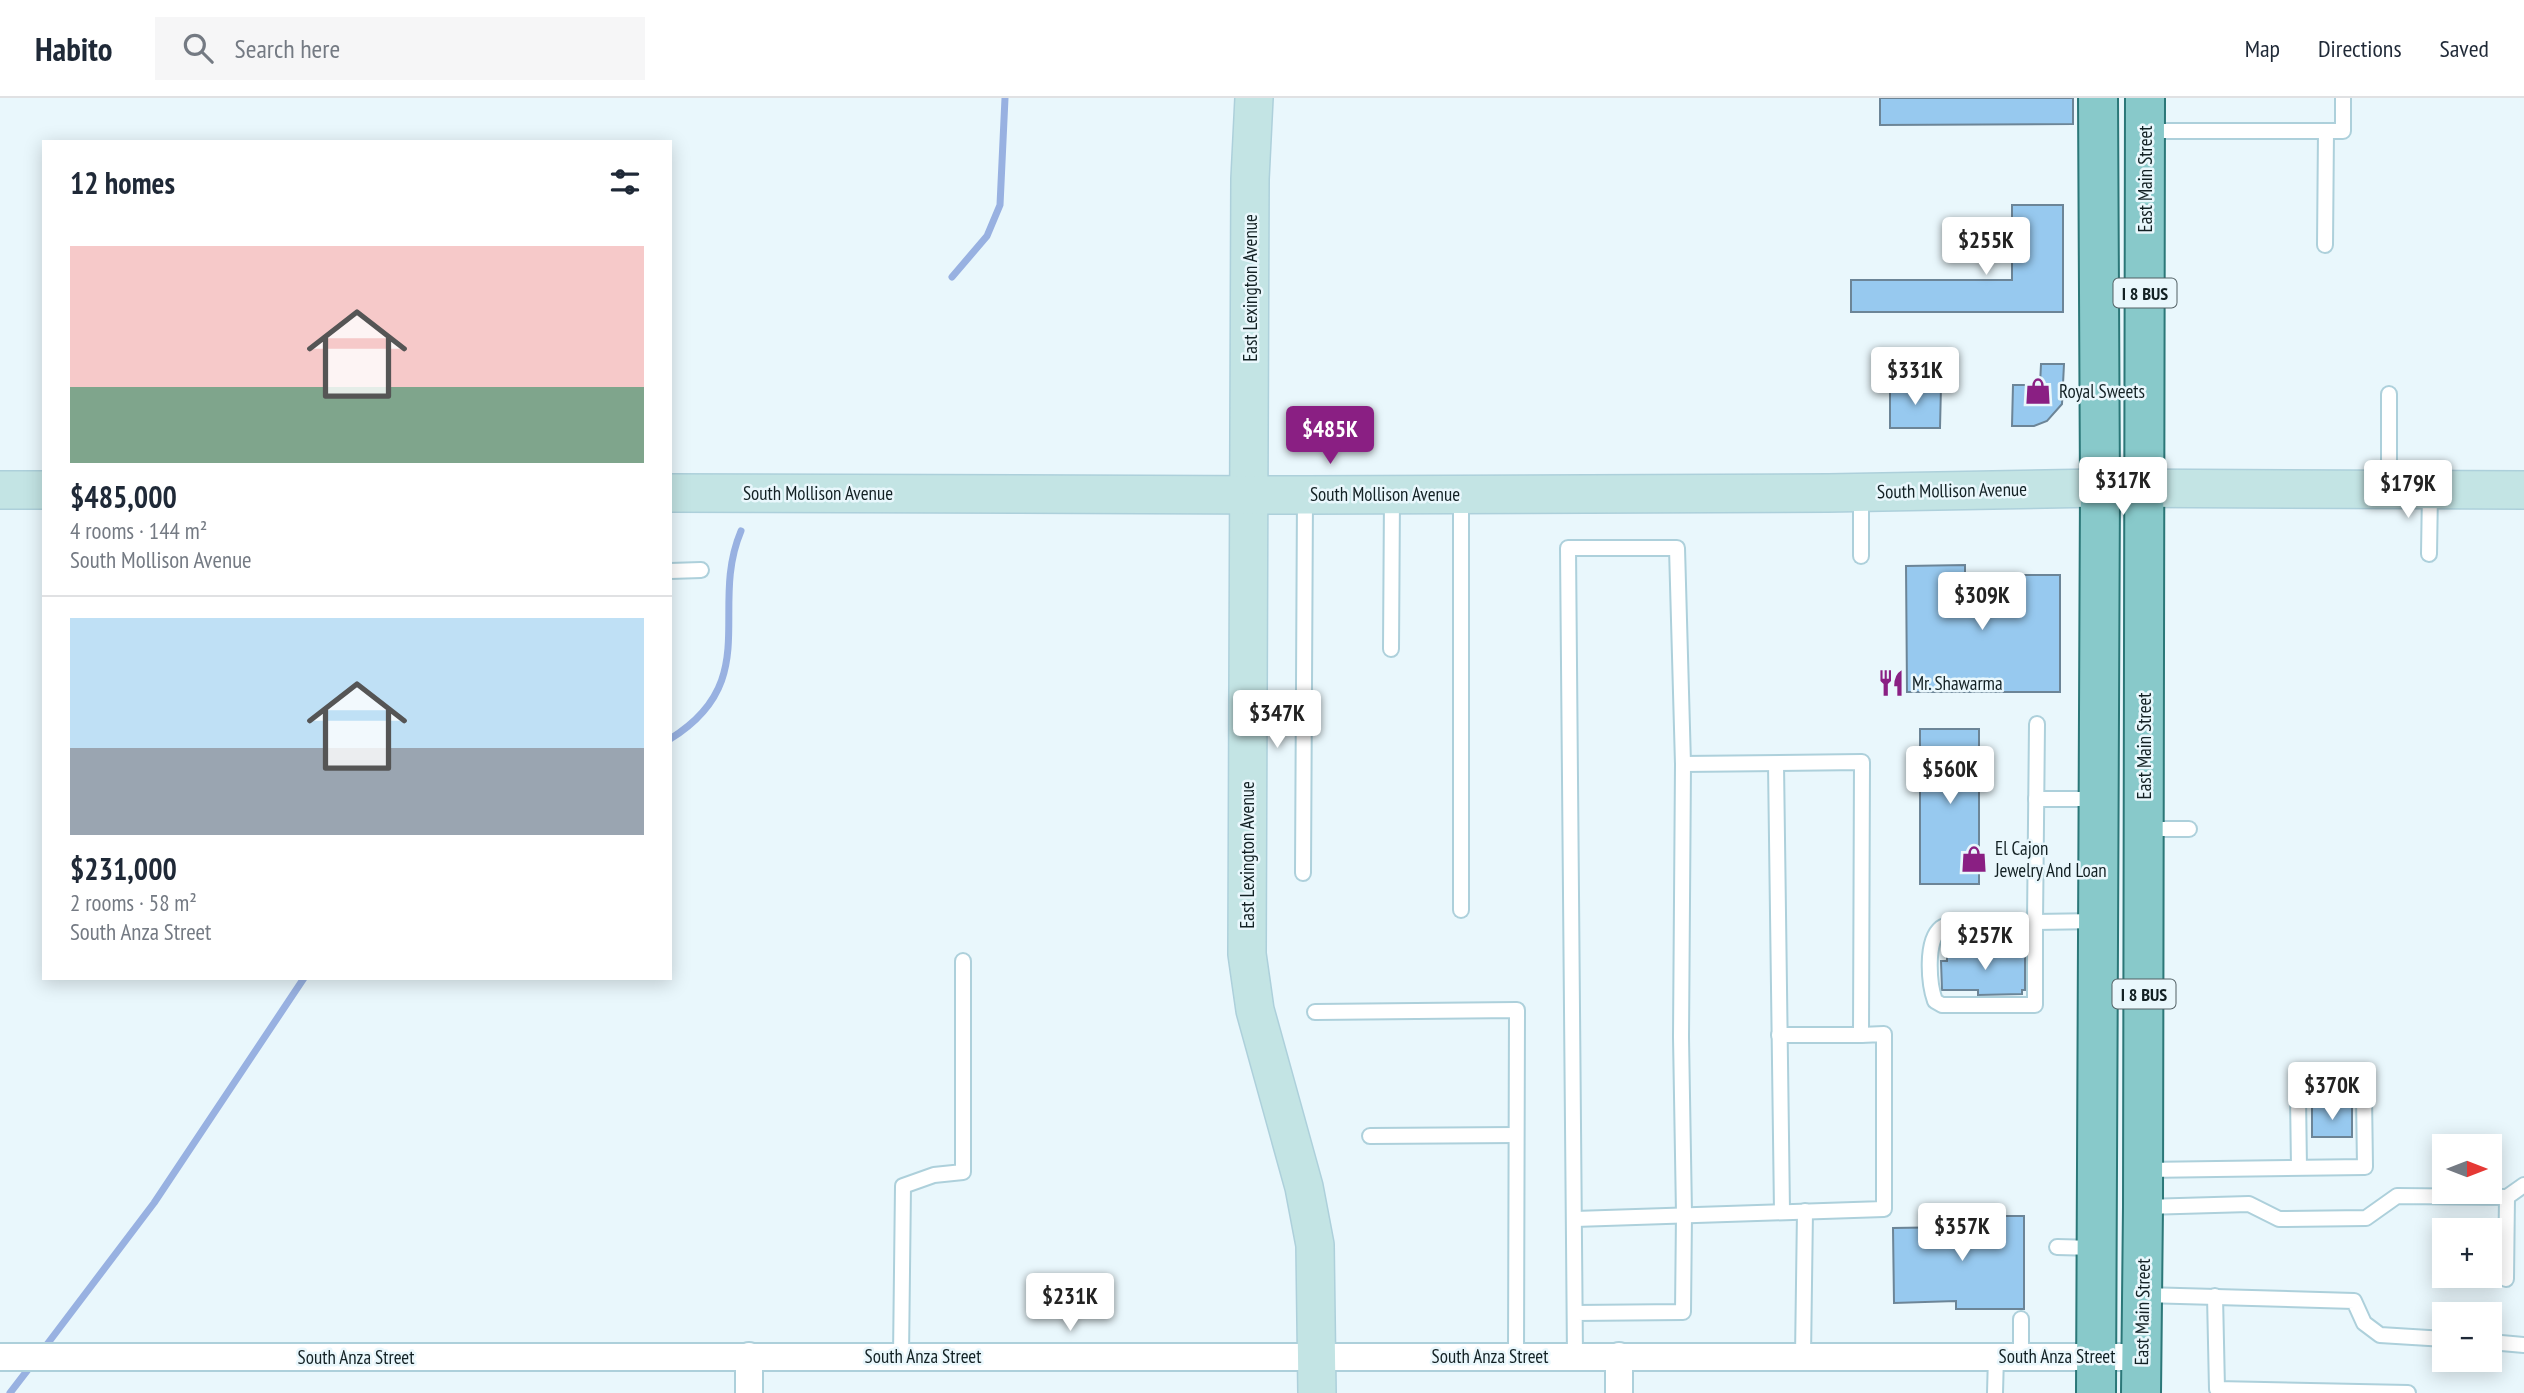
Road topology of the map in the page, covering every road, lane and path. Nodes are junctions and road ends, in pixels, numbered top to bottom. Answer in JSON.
{"nodes":[{"id":1,"x":1254,"y":98,"type":"edge"},
{"id":2,"x":2098,"y":98,"type":"edge"},
{"id":3,"x":2343,"y":98,"type":"edge"},
{"id":4,"x":2145,"y":114,"type":"edge"},
{"id":5,"x":2326,"y":131,"type":"junction"},
{"id":6,"x":2325,"y":245,"type":"dead end"},
{"id":7,"x":2389,"y":394,"type":"dead end"},
{"id":8,"x":2100,"y":488,"type":"junction"},
{"id":9,"x":2145,"y":488,"type":"junction"},
{"id":10,"x":0,"y":490,"type":"edge"},
{"id":11,"x":42,"y":490,"type":"edge"},
{"id":12,"x":2524,"y":490,"type":"edge"},
{"id":13,"x":2389,"y":491,"type":"junction"},
{"id":14,"x":2430,"y":491,"type":"junction"},
{"id":15,"x":1861,"y":492,"type":"junction"},
{"id":16,"x":672,"y":493,"type":"edge"},
{"id":17,"x":1392,"y":494,"type":"junction"},
{"id":18,"x":1461,"y":494,"type":"junction"},
{"id":19,"x":1250,"y":495,"type":"junction"},
{"id":20,"x":1305,"y":495,"type":"junction"},
{"id":21,"x":2429,"y":554,"type":"dead end"},
{"id":22,"x":1861,"y":556,"type":"dead end"},
{"id":23,"x":701,"y":570,"type":"dead end"},
{"id":24,"x":672,"y":571,"type":"edge"},
{"id":25,"x":1391,"y":649,"type":"dead end"},
{"id":26,"x":2037,"y":724,"type":"dead end"},
{"id":27,"x":1683,"y":764,"type":"junction"},
{"id":28,"x":1776,"y":764,"type":"junction"},
{"id":29,"x":2036,"y":799,"type":"junction"},
{"id":30,"x":2099,"y":799,"type":"junction"},
{"id":31,"x":2144,"y":829,"type":"junction"},
{"id":32,"x":2189,"y":829,"type":"dead end"},
{"id":33,"x":1303,"y":873,"type":"dead end"},
{"id":34,"x":1461,"y":909,"type":"dead end"},
{"id":35,"x":2098,"y":921,"type":"junction"},
{"id":36,"x":2035,"y":922,"type":"junction"},
{"id":37,"x":963,"y":961,"type":"dead end"},
{"id":38,"x":1315,"y":1012,"type":"dead end"},
{"id":39,"x":1779,"y":1035,"type":"junction"},
{"id":40,"x":1861,"y":1035,"type":"junction"},
{"id":41,"x":1516,"y":1135,"type":"junction"},
{"id":42,"x":1370,"y":1136,"type":"dead end"},
{"id":43,"x":2299,"y":1168,"type":"junction"},
{"id":44,"x":2524,"y":1185,"type":"edge"},
{"id":45,"x":2143,"y":1189,"type":"junction"},
{"id":46,"x":2507,"y":1197,"type":"junction"},
{"id":47,"x":1782,"y":1211,"type":"junction"},
{"id":48,"x":1805,"y":1211,"type":"junction"},
{"id":49,"x":1684,"y":1214,"type":"junction"},
{"id":50,"x":1575,"y":1219,"type":"junction"},
{"id":51,"x":2057,"y":1247,"type":"dead end"},
{"id":52,"x":2097,"y":1248,"type":"junction"},
{"id":53,"x":2506,"y":1279,"type":"dead end"},
{"id":54,"x":2143,"y":1295,"type":"junction"},
{"id":55,"x":2215,"y":1296,"type":"junction"},
{"id":56,"x":1575,"y":1313,"type":"junction"},
{"id":57,"x":2021,"y":1319,"type":"dead end"},
{"id":58,"x":2432,"y":1338,"type":"edge"},
{"id":59,"x":2502,"y":1343,"type":"edge"},
{"id":60,"x":2524,"y":1345,"type":"edge"},
{"id":61,"x":749,"y":1356,"type":"junction"},
{"id":62,"x":901,"y":1356,"type":"junction"},
{"id":63,"x":1317,"y":1356,"type":"junction"},
{"id":64,"x":1516,"y":1356,"type":"junction"},
{"id":65,"x":1575,"y":1356,"type":"junction"},
{"id":66,"x":1619,"y":1356,"type":"junction"},
{"id":67,"x":1803,"y":1356,"type":"junction"},
{"id":68,"x":2008,"y":1356,"type":"junction"},
{"id":69,"x":0,"y":1357,"type":"edge"},
{"id":70,"x":2096,"y":1374,"type":"edge"},
{"id":71,"x":2141,"y":1375,"type":"edge"},
{"id":72,"x":749,"y":1393,"type":"edge"},
{"id":73,"x":1317,"y":1393,"type":"edge"},
{"id":74,"x":1619,"y":1393,"type":"edge"},
{"id":75,"x":1995,"y":1393,"type":"edge"},
{"id":76,"x":2408,"y":1393,"type":"edge"}],
"edges":[{"from":1,"to":19,"type":"main road","name":"East Lexington Avenue"},
{"from":2,"to":8,"type":"main road","number":"I 8 BUS"},
{"from":3,"to":5,"type":"lane"},
{"from":4,"to":5,"type":"lane"},
{"from":4,"to":9,"type":"main road","name":"East Main Street","number":"I 8 BUS"},
{"from":5,"to":6,"type":"lane"},
{"from":7,"to":13,"type":"lane"},
{"from":8,"to":9,"type":"main road","name":"South Mollison Avenue"},
{"from":8,"to":15,"type":"main road","name":"South Mollison Avenue"},
{"from":8,"to":30,"type":"main road","number":"I 8 BUS"},
{"from":9,"to":13,"type":"main road","name":"South Mollison Avenue"},
{"from":9,"to":31,"type":"main road","name":"East Main Street","number":"I 8 BUS"},
{"from":10,"to":11,"type":"main road"},
{"from":12,"to":14,"type":"main road","name":"South Mollison Avenue"},
{"from":13,"to":14,"type":"main road","name":"South Mollison Avenue"},
{"from":14,"to":21,"type":"lane"},
{"from":15,"to":18,"type":"main road","name":"South Mollison Avenue"},
{"from":15,"to":22,"type":"lane"},
{"from":16,"to":19,"type":"main road","name":"South Mollison Avenue"},
{"from":17,"to":18,"type":"main road","name":"South Mollison Avenue"},
{"from":17,"to":20,"type":"main road","name":"South Mollison Avenue"},
{"from":17,"to":25,"type":"lane"},
{"from":18,"to":34,"type":"lane"},
{"from":19,"to":20,"type":"main road","name":"South Mollison Avenue"},
{"from":19,"to":63,"type":"main road","name":"East Lexington Avenue"},
{"from":20,"to":33,"type":"lane"},
{"from":23,"to":24,"type":"lane"},
{"from":26,"to":29,"type":"lane"},
{"from":27,"to":28,"type":"lane"},
{"from":27,"to":49,"type":"lane"},
{"from":27,"to":50,"type":"lane"},
{"from":28,"to":39,"type":"lane"},
{"from":28,"to":40,"type":"lane"},
{"from":29,"to":30,"type":"lane"},
{"from":29,"to":36,"type":"lane"},
{"from":30,"to":35,"type":"main road","number":"I 8 BUS"},
{"from":31,"to":32,"type":"lane"},
{"from":31,"to":45,"type":"main road","name":"East Main Street","number":"I 8 BUS"},
{"from":35,"to":36,"type":"lane"},
{"from":35,"to":52,"type":"main road","number":"I 8 BUS"},
{"from":36,"to":36,"type":"lane"},
{"from":37,"to":62,"type":"lane"},
{"from":38,"to":41,"type":"lane"},
{"from":39,"to":40,"type":"lane"},
{"from":39,"to":47,"type":"lane"},
{"from":40,"to":48,"type":"lane"},
{"from":41,"to":42,"type":"lane"},
{"from":41,"to":64,"type":"lane"},
{"from":43,"to":43,"type":"lane"},
{"from":43,"to":45,"type":"lane"},
{"from":44,"to":46,"type":"lane"},
{"from":45,"to":46,"type":"lane"},
{"from":45,"to":54,"type":"main road","name":"East Main Street","number":"I 8 BUS"},
{"from":46,"to":53,"type":"lane"},
{"from":47,"to":48,"type":"lane"},
{"from":47,"to":49,"type":"lane"},
{"from":48,"to":67,"type":"lane"},
{"from":49,"to":50,"type":"lane"},
{"from":49,"to":56,"type":"lane"},
{"from":50,"to":56,"type":"lane"},
{"from":51,"to":52,"type":"lane"},
{"from":52,"to":70,"type":"main road","number":"I 8 BUS"},
{"from":54,"to":55,"type":"lane"},
{"from":54,"to":71,"type":"main road","name":"East Main Street","number":"I 8 BUS"},
{"from":55,"to":58,"type":"lane"},
{"from":55,"to":76,"type":"lane"},
{"from":56,"to":65,"type":"lane"},
{"from":57,"to":68,"type":"lane"},
{"from":59,"to":60,"type":"lane"},
{"from":61,"to":62,"type":"street","name":"South Anza Street"},
{"from":61,"to":69,"type":"street","name":"South Anza Street"},
{"from":61,"to":72,"type":"street"},
{"from":62,"to":63,"type":"street","name":"South Anza Street"},
{"from":63,"to":64,"type":"street","name":"South Anza Street"},
{"from":63,"to":73,"type":"main road","name":"East Lexington Avenue"},
{"from":64,"to":65,"type":"street","name":"South Anza Street"},
{"from":65,"to":66,"type":"street","name":"South Anza Street"},
{"from":66,"to":67,"type":"street","name":"South Anza Street"},
{"from":66,"to":74,"type":"street"},
{"from":67,"to":68,"type":"street","name":"South Anza Street"},
{"from":68,"to":70,"type":"street","name":"South Anza Street"},
{"from":68,"to":75,"type":"lane"},
{"from":70,"to":71,"type":"street","name":"South Anza Street"}]}
